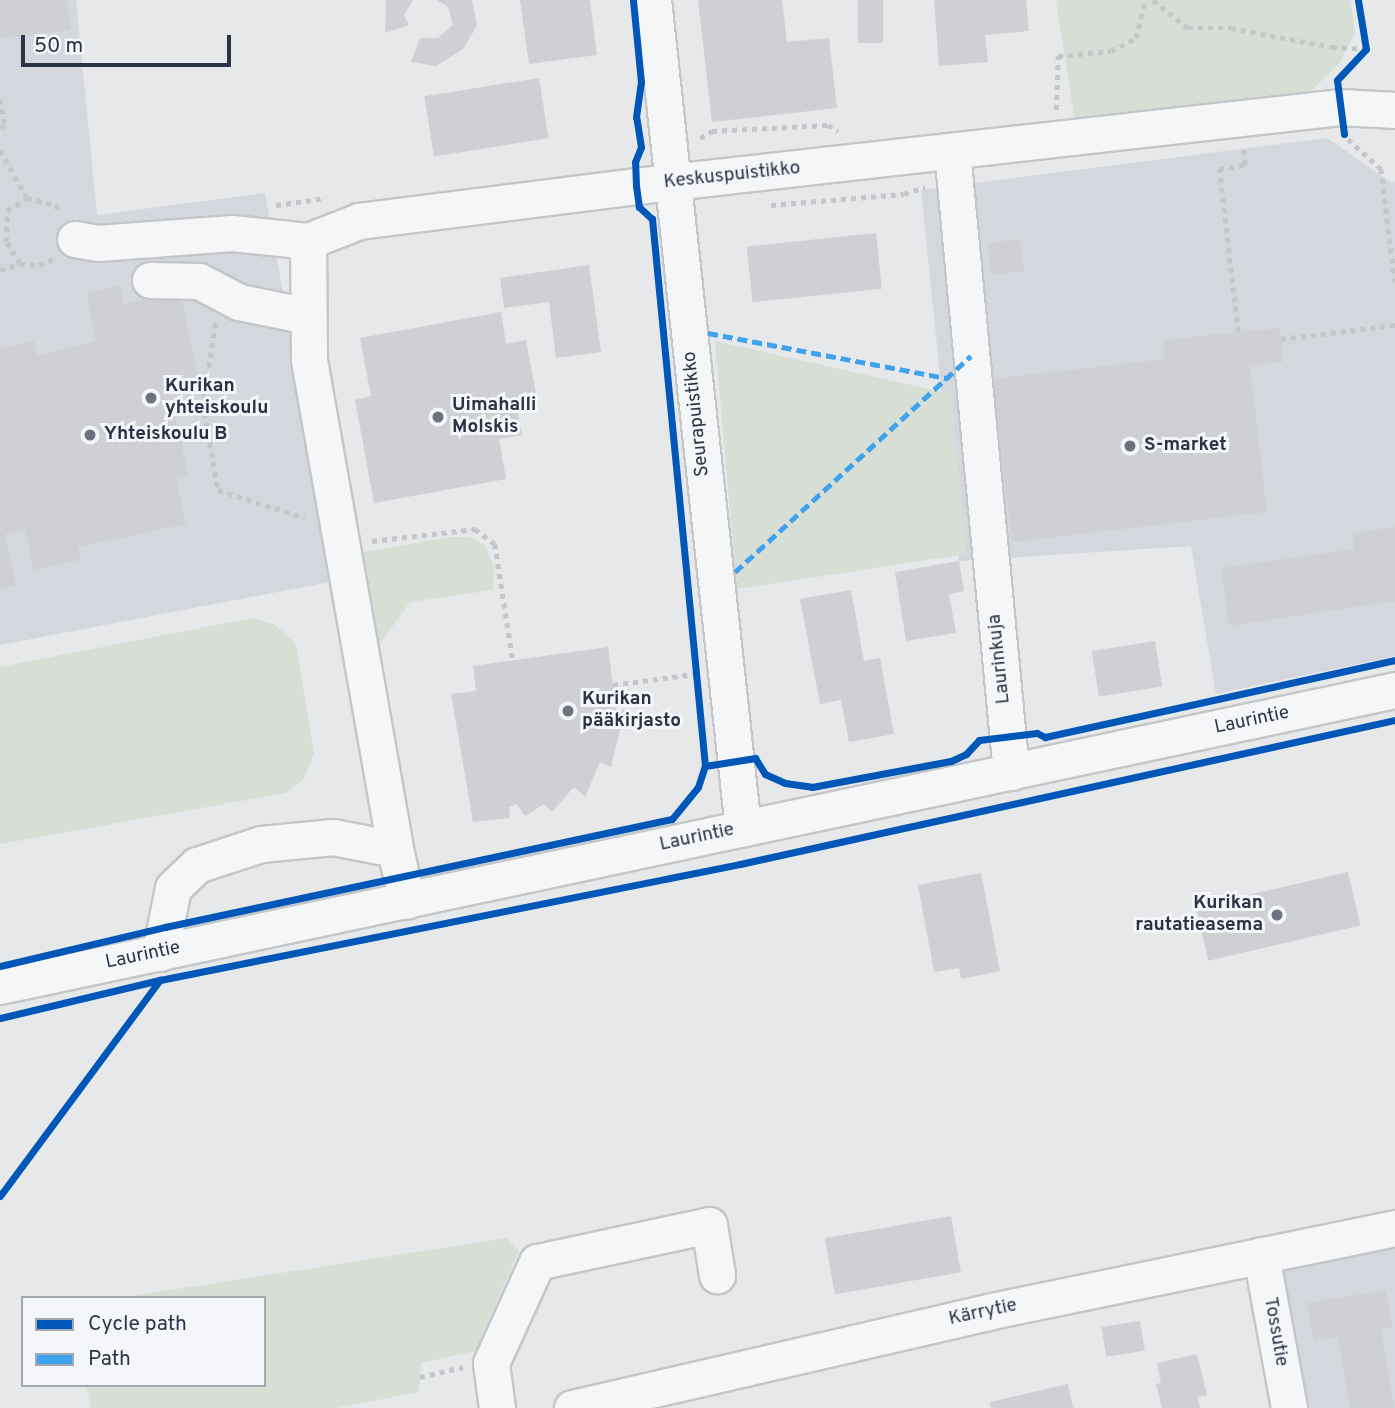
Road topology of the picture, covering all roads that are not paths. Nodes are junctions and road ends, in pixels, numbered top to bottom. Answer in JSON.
{"nodes":[{"id":1,"x":653,"y":0,"type":"edge"},
{"id":2,"x":1395,"y":110,"type":"edge"},
{"id":3,"x":952,"y":151,"type":"junction"},
{"id":4,"x":672,"y":183,"type":"junction"},
{"id":5,"x":75,"y":239,"type":"road end"},
{"id":6,"x":309,"y":241,"type":"junction"},
{"id":7,"x":150,"y":281,"type":"dead end"},
{"id":8,"x":308,"y":316,"type":"junction"},
{"id":9,"x":1395,"y":690,"type":"edge"},
{"id":10,"x":1011,"y":772,"type":"junction"},
{"id":11,"x":743,"y":828,"type":"junction"},
{"id":12,"x":395,"y":849,"type":"junction"},
{"id":13,"x":407,"y":901,"type":"junction"},
{"id":14,"x":160,"y":953,"type":"junction"},
{"id":15,"x":0,"y":986,"type":"edge"},
{"id":16,"x":1395,"y":1228,"type":"edge"},
{"id":17,"x":1261,"y":1255,"type":"junction"},
{"id":18,"x":717,"y":1275,"type":"dead end"},
{"id":19,"x":497,"y":1408,"type":"edge"},
{"id":20,"x":572,"y":1408,"type":"edge"},
{"id":21,"x":1289,"y":1408,"type":"edge"}],
"edges":[{"from":1,"to":4,"type":"street","name":"Seurapuistikko"},
{"from":2,"to":3,"type":"street","name":"Keskuspuistikko"},
{"from":3,"to":4,"type":"street","name":"Keskuspuistikko"},
{"from":3,"to":10,"type":"street","name":"Laurinkuja"},
{"from":4,"to":6,"type":"street","name":"Keskuspuistikko"},
{"from":4,"to":11,"type":"street","name":"Seurapuistikko"},
{"from":5,"to":6,"type":"street","name":"Keskuspuistikko"},
{"from":6,"to":8,"type":"street"},
{"from":7,"to":8,"type":"street"},
{"from":8,"to":12,"type":"street"},
{"from":9,"to":10,"type":"street","name":"Laurintie"},
{"from":10,"to":11,"type":"street","name":"Laurintie"},
{"from":11,"to":13,"type":"street","name":"Laurintie"},
{"from":12,"to":13,"type":"street"},
{"from":12,"to":14,"type":"street"},
{"from":13,"to":14,"type":"street","name":"Laurintie"},
{"from":14,"to":15,"type":"street","name":"Laurintie"},
{"from":16,"to":17,"type":"street","name":"Kärrytie"},
{"from":17,"to":20,"type":"street","name":"Kärrytie"},
{"from":17,"to":21,"type":"street","name":"Tossutie"},
{"from":18,"to":19,"type":"street"}]}
